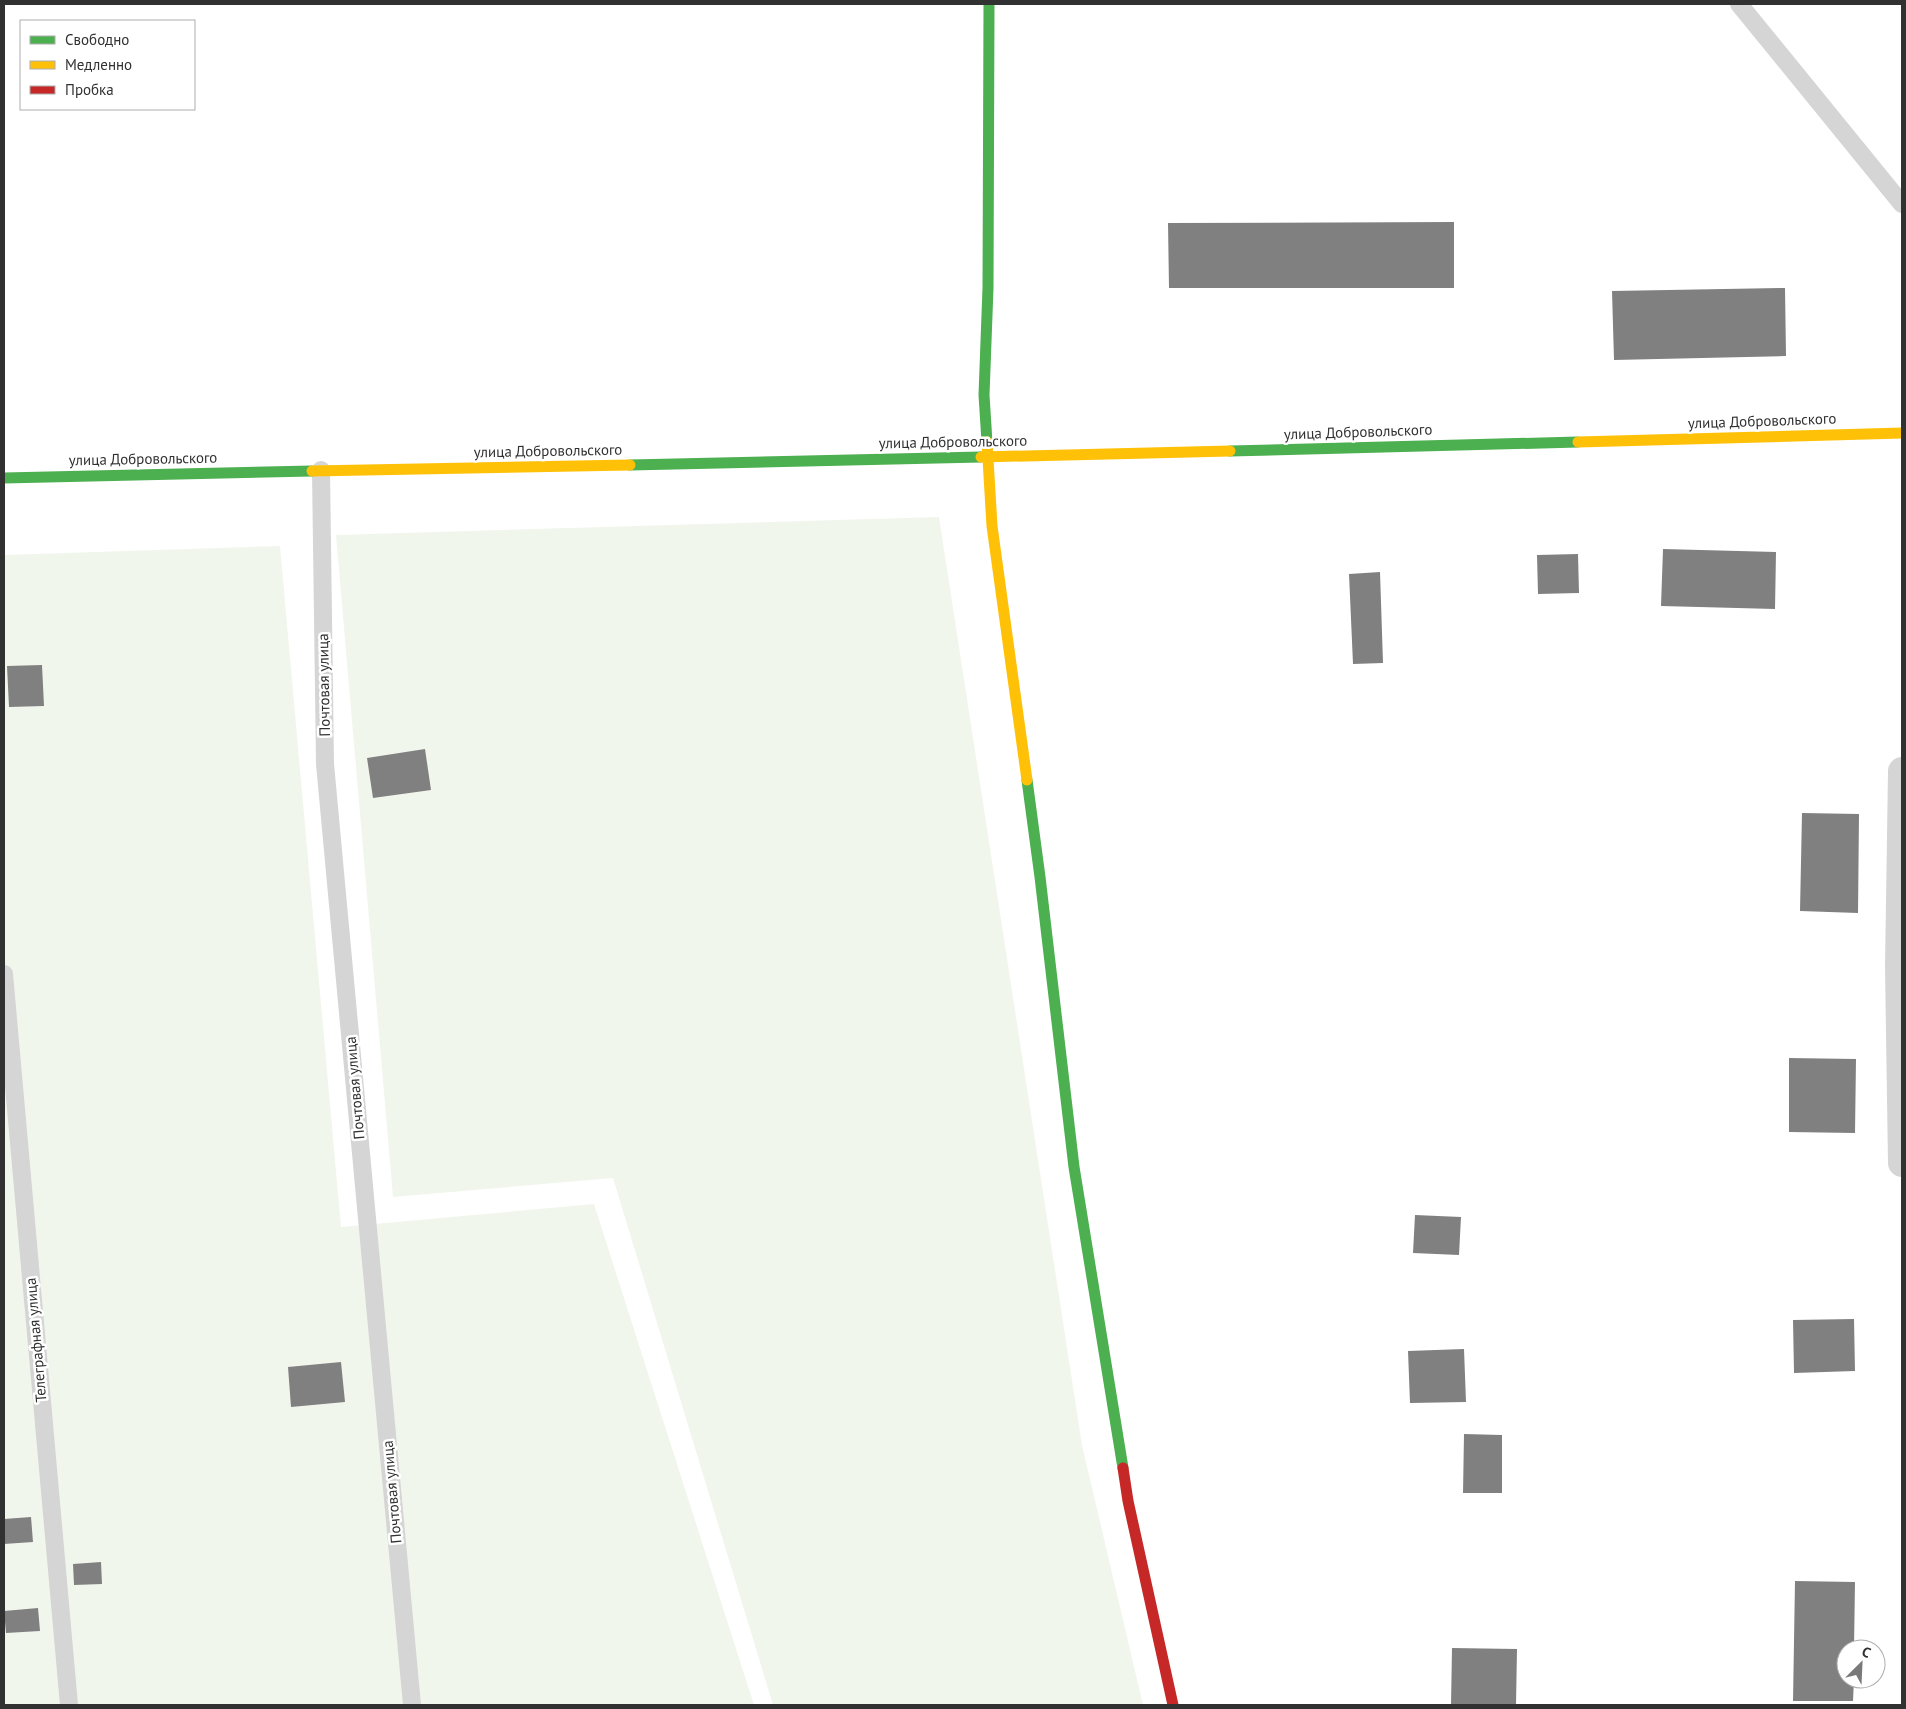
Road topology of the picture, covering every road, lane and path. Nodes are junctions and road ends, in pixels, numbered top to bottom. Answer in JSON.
{"nodes":[{"id":1,"x":989,"y":4,"type":"edge"},
{"id":2,"x":1739,"y":4,"type":"edge"},
{"id":3,"x":1902,"y":204,"type":"edge"},
{"id":4,"x":1902,"y":433,"type":"edge"},
{"id":5,"x":988,"y":457,"type":"junction"},
{"id":6,"x":321,"y":470,"type":"junction"},
{"id":7,"x":4,"y":478,"type":"edge"},
{"id":8,"x":1902,"y":771,"type":"edge"},
{"id":9,"x":1901,"y":968,"type":"edge"},
{"id":10,"x":4,"y":974,"type":"edge"},
{"id":11,"x":1902,"y":1143,"type":"edge"},
{"id":12,"x":1902,"y":1163,"type":"edge"},
{"id":13,"x":69,"y":1705,"type":"edge"},
{"id":14,"x":412,"y":1705,"type":"edge"},
{"id":15,"x":1173,"y":1705,"type":"edge"}],
"edges":[{"from":1,"to":5,"type":"street"},
{"from":2,"to":3,"type":"lane"},
{"from":4,"to":5,"type":"street","name":"улица Добровольского"},
{"from":5,"to":6,"type":"street","name":"улица Добровольского"},
{"from":5,"to":15,"type":"street"},
{"from":6,"to":7,"type":"street","name":"улица Добровольского"},
{"from":6,"to":14,"type":"lane","name":"Почтовая улица"},
{"from":8,"to":9,"type":"street"},
{"from":9,"to":11,"type":"street"},
{"from":10,"to":13,"type":"lane","name":"Телеграфная улица"},
{"from":11,"to":12,"type":"street"}]}
